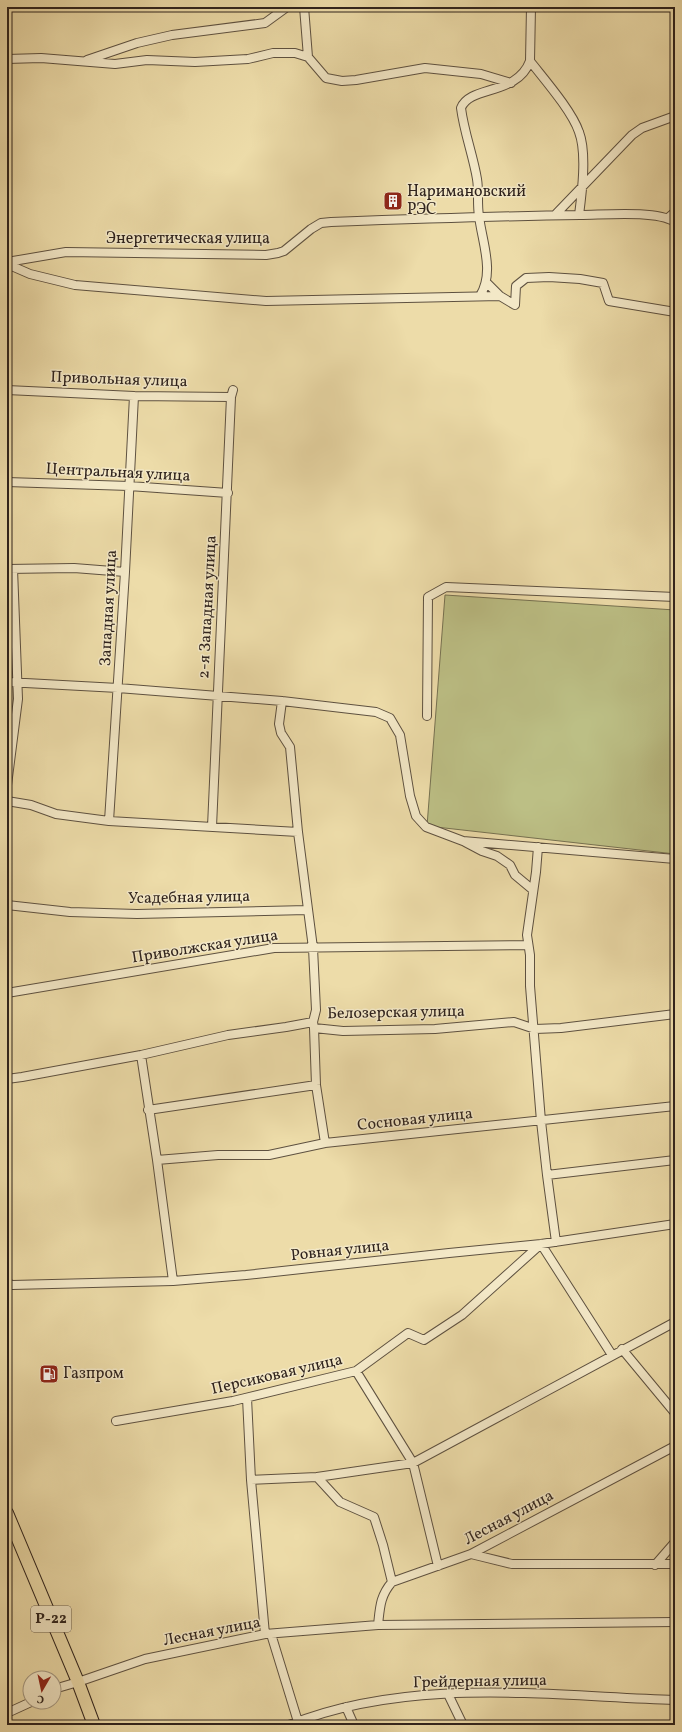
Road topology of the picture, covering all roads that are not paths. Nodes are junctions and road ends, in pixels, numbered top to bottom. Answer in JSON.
{"nodes":[{"id":1,"x":287,"y":7,"type":"edge"},
{"id":2,"x":304,"y":7,"type":"edge"},
{"id":3,"x":531,"y":7,"type":"edge"},
{"id":4,"x":308,"y":57,"type":"junction"},
{"id":5,"x":7,"y":58,"type":"edge"},
{"id":6,"x":84,"y":61,"type":"junction"},
{"id":7,"x":530,"y":61,"type":"junction"},
{"id":8,"x":512,"y":83,"type":"junction"},
{"id":9,"x":675,"y":116,"type":"edge"},
{"id":10,"x":584,"y":184,"type":"junction"},
{"id":11,"x":675,"y":212,"type":"edge"},
{"id":12,"x":555,"y":215,"type":"junction"},
{"id":13,"x":579,"y":215,"type":"junction"},
{"id":14,"x":479,"y":217,"type":"junction"},
{"id":15,"x":672,"y":220,"type":"edge"},
{"id":16,"x":7,"y":263,"type":"edge"},
{"id":17,"x":486,"y":282,"type":"junction"},
{"id":18,"x":480,"y":296,"type":"junction"},
{"id":19,"x":500,"y":296,"type":"junction"},
{"id":20,"x":675,"y":312,"type":"edge"},
{"id":21,"x":7,"y":390,"type":"edge"},
{"id":22,"x":232,"y":393,"type":"joint"},
{"id":23,"x":134,"y":396,"type":"junction"},
{"id":24,"x":7,"y":482,"type":"edge"},
{"id":25,"x":129,"y":486,"type":"junction"},
{"id":26,"x":228,"y":493,"type":"junction"},
{"id":27,"x":10,"y":569,"type":"edge"},
{"id":28,"x":125,"y":572,"type":"junction"},
{"id":29,"x":675,"y":597,"type":"edge"},
{"id":30,"x":7,"y":682,"type":"edge"},
{"id":31,"x":18,"y":682,"type":"junction"},
{"id":32,"x":118,"y":688,"type":"junction"},
{"id":33,"x":218,"y":696,"type":"junction"},
{"id":34,"x":282,"y":701,"type":"junction"},
{"id":35,"x":427,"y":716,"type":"dead end"},
{"id":36,"x":7,"y":785,"type":"edge"},
{"id":37,"x":7,"y":800,"type":"edge"},
{"id":38,"x":108,"y":821,"type":"junction"},
{"id":39,"x":212,"y":827,"type":"junction"},
{"id":40,"x":298,"y":832,"type":"junction"},
{"id":41,"x":463,"y":841,"type":"junction"},
{"id":42,"x":538,"y":847,"type":"junction"},
{"id":43,"x":675,"y":859,"type":"edge"},
{"id":44,"x":533,"y":890,"type":"junction"},
{"id":45,"x":7,"y":905,"type":"edge"},
{"id":46,"x":307,"y":910,"type":"junction"},
{"id":47,"x":528,"y":945,"type":"junction"},
{"id":48,"x":313,"y":948,"type":"junction"},
{"id":49,"x":7,"y":993,"type":"edge"},
{"id":50,"x":675,"y":1014,"type":"edge"},
{"id":51,"x":314,"y":1025,"type":"junction"},
{"id":52,"x":535,"y":1028,"type":"junction"},
{"id":53,"x":141,"y":1054,"type":"junction"},
{"id":54,"x":7,"y":1079,"type":"edge"},
{"id":55,"x":316,"y":1085,"type":"junction"},
{"id":56,"x":675,"y":1106,"type":"edge"},
{"id":57,"x":148,"y":1110,"type":"junction"},
{"id":58,"x":541,"y":1121,"type":"junction"},
{"id":59,"x":325,"y":1143,"type":"junction"},
{"id":60,"x":158,"y":1160,"type":"junction"},
{"id":61,"x":675,"y":1160,"type":"edge"},
{"id":62,"x":546,"y":1175,"type":"junction"},
{"id":63,"x":675,"y":1224,"type":"edge"},
{"id":64,"x":556,"y":1242,"type":"junction"},
{"id":65,"x":541,"y":1244,"type":"junction"},
{"id":66,"x":173,"y":1281,"type":"junction"},
{"id":67,"x":7,"y":1283,"type":"edge"},
{"id":68,"x":675,"y":1322,"type":"edge"},
{"id":69,"x":622,"y":1349,"type":"junction"},
{"id":70,"x":612,"y":1355,"type":"junction"},
{"id":71,"x":356,"y":1372,"type":"junction"},
{"id":72,"x":247,"y":1398,"type":"junction"},
{"id":73,"x":675,"y":1413,"type":"edge"},
{"id":74,"x":116,"y":1421,"type":"dead end"},
{"id":75,"x":675,"y":1446,"type":"edge"},
{"id":76,"x":414,"y":1463,"type":"junction"},
{"id":77,"x":317,"y":1478,"type":"junction"},
{"id":78,"x":251,"y":1480,"type":"junction"},
{"id":79,"x":7,"y":1513,"type":"edge"},
{"id":80,"x":675,"y":1542,"type":"edge"},
{"id":81,"x":471,"y":1554,"type":"junction"},
{"id":82,"x":675,"y":1564,"type":"edge"},
{"id":83,"x":656,"y":1565,"type":"junction"},
{"id":84,"x":438,"y":1566,"type":"junction"},
{"id":85,"x":392,"y":1582,"type":"junction"},
{"id":86,"x":675,"y":1622,"type":"edge"},
{"id":87,"x":378,"y":1625,"type":"junction"},
{"id":88,"x":268,"y":1634,"type":"junction"},
{"id":89,"x":78,"y":1682,"type":"junction"},
{"id":90,"x":62,"y":1687,"type":"edge"},
{"id":91,"x":448,"y":1694,"type":"junction"},
{"id":92,"x":675,"y":1700,"type":"edge"},
{"id":93,"x":22,"y":1706,"type":"edge"},
{"id":94,"x":346,"y":1707,"type":"junction"},
{"id":95,"x":7,"y":1713,"type":"edge"},
{"id":96,"x":299,"y":1723,"type":"edge"},
{"id":97,"x":94,"y":1725,"type":"edge"},
{"id":98,"x":289,"y":1725,"type":"edge"},
{"id":99,"x":354,"y":1725,"type":"edge"},
{"id":100,"x":463,"y":1725,"type":"edge"}],
"edges":[{"from":1,"to":6,"type":"street"},
{"from":2,"to":4,"type":"street"},
{"from":3,"to":7,"type":"street"},
{"from":4,"to":6,"type":"street"},
{"from":4,"to":8,"type":"street"},
{"from":5,"to":6,"type":"street"},
{"from":7,"to":8,"type":"street"},
{"from":7,"to":10,"type":"street"},
{"from":8,"to":14,"type":"street"},
{"from":9,"to":10,"type":"street"},
{"from":10,"to":12,"type":"street"},
{"from":10,"to":13,"type":"street"},
{"from":11,"to":15,"type":"street"},
{"from":12,"to":13,"type":"street","name":"Энергетическая улица"},
{"from":12,"to":14,"type":"street","name":"Энергетическая улица"},
{"from":13,"to":15,"type":"street","name":"Энергетическая улица"},
{"from":14,"to":16,"type":"street","name":"Энергетическая улица"},
{"from":14,"to":17,"type":"street"},
{"from":16,"to":18,"type":"street"},
{"from":17,"to":18,"type":"street"},
{"from":17,"to":19,"type":"street"},
{"from":18,"to":19,"type":"street"},
{"from":19,"to":20,"type":"street"},
{"from":21,"to":23,"type":"street","name":"Привольная улица"},
{"from":22,"to":23,"type":"street","name":"Привольная улица"},
{"from":22,"to":26,"type":"street","name":"2-я Западная улица"},
{"from":23,"to":25,"type":"street","name":"Западная улица"},
{"from":24,"to":25,"type":"street","name":"Центральная улица"},
{"from":25,"to":26,"type":"street","name":"Центральная улица"},
{"from":25,"to":28,"type":"street","name":"Западная улица"},
{"from":26,"to":33,"type":"street","name":"2-я Западная улица"},
{"from":27,"to":28,"type":"street"},
{"from":27,"to":31,"type":"street"},
{"from":28,"to":32,"type":"street","name":"Западная улица"},
{"from":29,"to":35,"type":"street"},
{"from":30,"to":31,"type":"street"},
{"from":31,"to":32,"type":"street"},
{"from":31,"to":36,"type":"street"},
{"from":32,"to":33,"type":"street"},
{"from":32,"to":38,"type":"street","name":"Западная улица"},
{"from":33,"to":34,"type":"street"},
{"from":33,"to":39,"type":"street","name":"2-я Западная улица"},
{"from":34,"to":40,"type":"street"},
{"from":34,"to":41,"type":"street"},
{"from":37,"to":38,"type":"street"},
{"from":38,"to":39,"type":"street"},
{"from":39,"to":40,"type":"street"},
{"from":40,"to":46,"type":"street"},
{"from":41,"to":42,"type":"street"},
{"from":41,"to":44,"type":"street"},
{"from":42,"to":43,"type":"street"},
{"from":42,"to":44,"type":"street"},
{"from":44,"to":47,"type":"street"},
{"from":45,"to":46,"type":"street","name":"Усадебная улица"},
{"from":46,"to":48,"type":"street"},
{"from":47,"to":48,"type":"street","name":"Приволжская улица"},
{"from":47,"to":52,"type":"street"},
{"from":48,"to":49,"type":"street","name":"Приволжская улица"},
{"from":48,"to":51,"type":"street"},
{"from":50,"to":52,"type":"street","name":"Белозерская улица"},
{"from":51,"to":52,"type":"street","name":"Белозерская улица"},
{"from":51,"to":53,"type":"street","name":"Белозерская улица"},
{"from":51,"to":55,"type":"street"},
{"from":52,"to":58,"type":"street"},
{"from":53,"to":54,"type":"street","name":"Белозерская улица"},
{"from":53,"to":57,"type":"street"},
{"from":55,"to":57,"type":"street"},
{"from":55,"to":59,"type":"street"},
{"from":56,"to":58,"type":"street","name":"Сосновая улица"},
{"from":57,"to":60,"type":"street"},
{"from":58,"to":59,"type":"street","name":"Сосновая улица"},
{"from":58,"to":62,"type":"street"},
{"from":59,"to":60,"type":"street","name":"Сосновая улица"},
{"from":60,"to":66,"type":"street"},
{"from":61,"to":62,"type":"street"},
{"from":62,"to":64,"type":"street"},
{"from":63,"to":64,"type":"street","name":"Ровная улица"},
{"from":64,"to":65,"type":"street","name":"Ровная улица"},
{"from":65,"to":66,"type":"street","name":"Ровная улица"},
{"from":65,"to":70,"type":"street"},
{"from":65,"to":71,"type":"street","name":"Персиковая улица"},
{"from":66,"to":67,"type":"street","name":"Ровная улица"},
{"from":68,"to":69,"type":"street"},
{"from":69,"to":70,"type":"street"},
{"from":69,"to":73,"type":"street"},
{"from":70,"to":76,"type":"street"},
{"from":71,"to":72,"type":"street","name":"Персиковая улица"},
{"from":71,"to":76,"type":"street"},
{"from":72,"to":74,"type":"street","name":"Персиковая улица"},
{"from":72,"to":78,"type":"street"},
{"from":75,"to":81,"type":"street","name":"Лесная улица"},
{"from":76,"to":77,"type":"street"},
{"from":76,"to":84,"type":"street"},
{"from":77,"to":78,"type":"street"},
{"from":77,"to":85,"type":"street"},
{"from":78,"to":88,"type":"street"},
{"from":79,"to":89,"type":"highway","number":"Р-22"},
{"from":80,"to":83,"type":"street"},
{"from":81,"to":83,"type":"street"},
{"from":81,"to":84,"type":"street","name":"Лесная улица"},
{"from":82,"to":83,"type":"street"},
{"from":84,"to":85,"type":"street","name":"Лесная улица"},
{"from":85,"to":87,"type":"street"},
{"from":86,"to":87,"type":"street","name":"Лесная улица"},
{"from":87,"to":88,"type":"street","name":"Лесная улица"},
{"from":88,"to":89,"type":"street","name":"Лесная улица"},
{"from":88,"to":96,"type":"street"},
{"from":89,"to":90,"type":"street","name":"Лесная улица"},
{"from":89,"to":97,"type":"highway","number":"Р-22"},
{"from":91,"to":92,"type":"street","name":"Грейдерная улица"},
{"from":91,"to":94,"type":"street","name":"Грейдерная улица"},
{"from":91,"to":100,"type":"street"},
{"from":93,"to":95,"type":"street"},
{"from":94,"to":96,"type":"street","name":"Грейдерная улица"},
{"from":94,"to":99,"type":"street"},
{"from":96,"to":98,"type":"street","name":"Грейдерная улица"}]}
